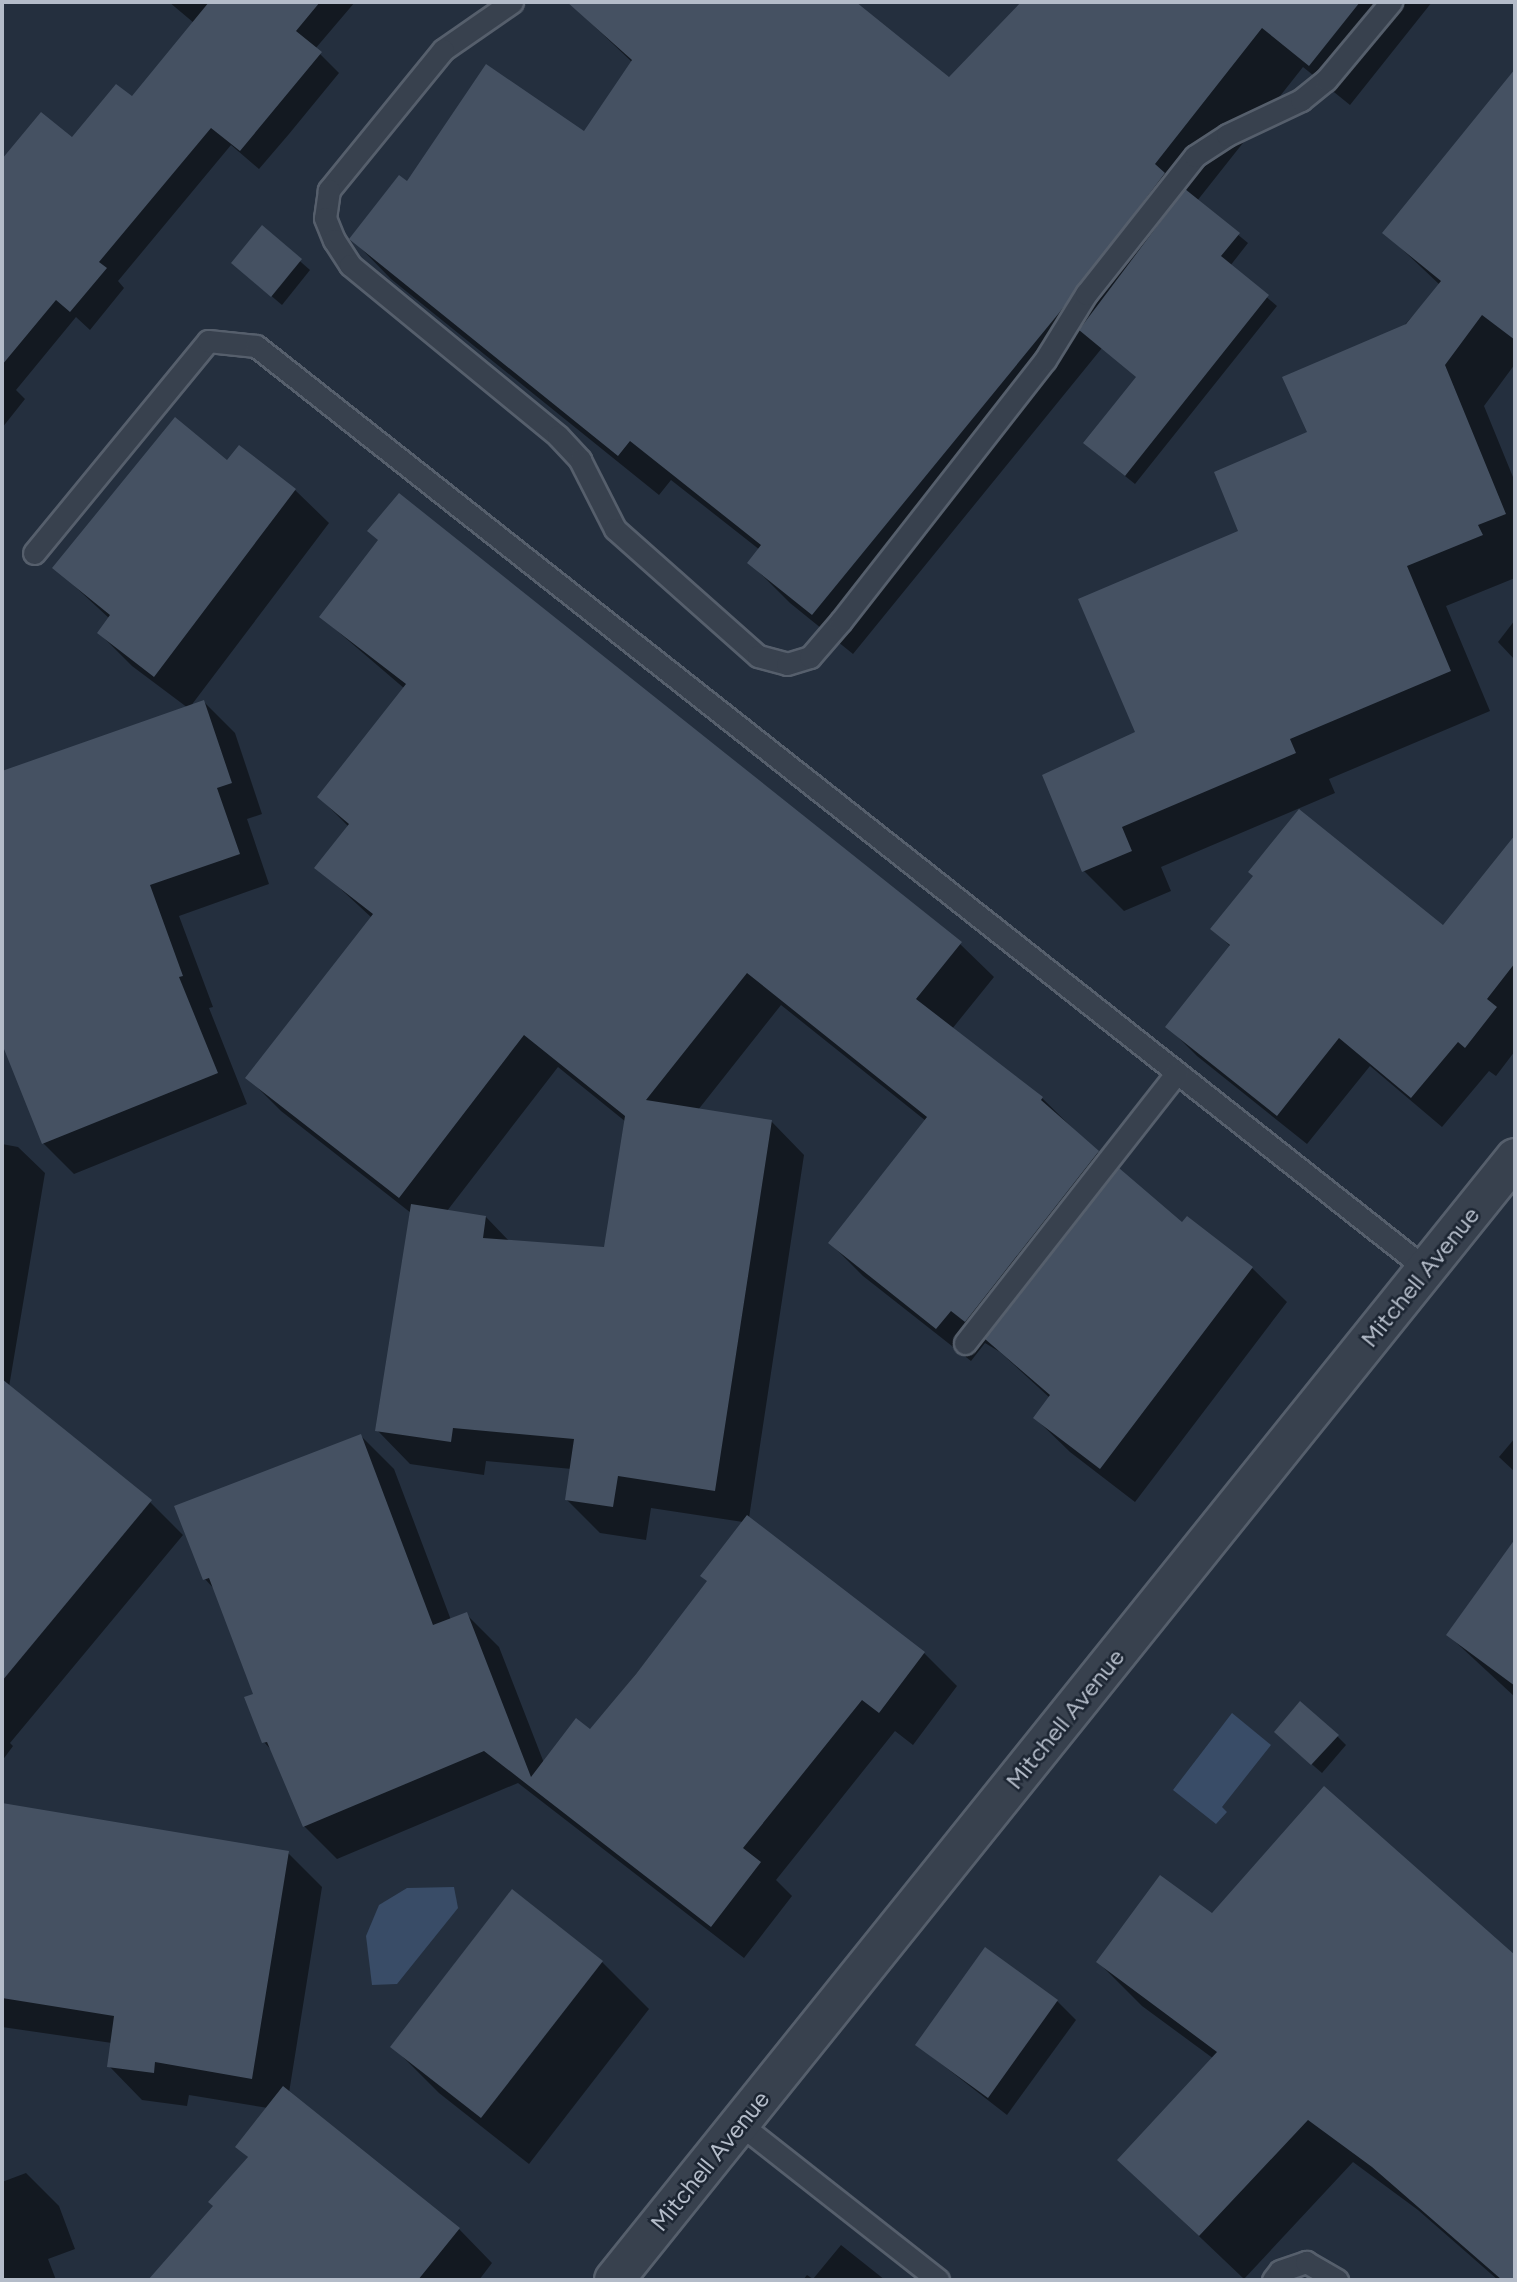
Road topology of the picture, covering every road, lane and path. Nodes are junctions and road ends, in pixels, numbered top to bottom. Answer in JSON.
{"nodes":[{"id":1,"x":512,"y":2,"type":"edge"},
{"id":2,"x":1391,"y":2,"type":"edge"},
{"id":3,"x":34,"y":553,"type":"dead end"},
{"id":4,"x":1177,"y":1073,"type":"junction"},
{"id":5,"x":1515,"y":1158,"type":"edge"},
{"id":6,"x":1426,"y":1269,"type":"junction"},
{"id":7,"x":965,"y":1343,"type":"dead end"},
{"id":8,"x":740,"y":2124,"type":"junction"},
{"id":9,"x":614,"y":2280,"type":"edge"},
{"id":10,"x":938,"y":2280,"type":"edge"},
{"id":11,"x":1273,"y":2280,"type":"edge"},
{"id":12,"x":1337,"y":2280,"type":"edge"}],
"edges":[{"from":1,"to":2,"type":"lane"},
{"from":3,"to":4,"type":"lane"},
{"from":4,"to":6,"type":"lane"},
{"from":4,"to":7,"type":"lane"},
{"from":5,"to":6,"type":"street","name":"Mitchell Avenue"},
{"from":6,"to":8,"type":"street","name":"Mitchell Avenue"},
{"from":8,"to":9,"type":"street","name":"Mitchell Avenue"},
{"from":8,"to":10,"type":"lane"},
{"from":11,"to":12,"type":"lane"}]}
